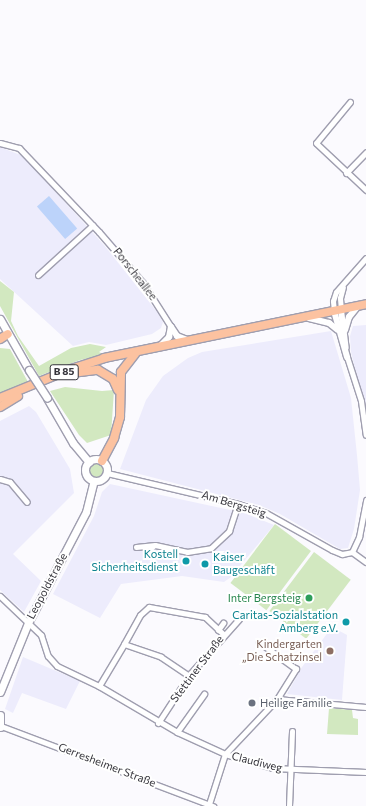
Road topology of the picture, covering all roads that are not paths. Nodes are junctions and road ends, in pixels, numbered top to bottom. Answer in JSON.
{"nodes":[{"id":1,"x":350,"y":102,"type":"dead end"},
{"id":2,"x":0,"y":143,"type":"edge"},
{"id":3,"x":366,"y":152,"type":"edge"},
{"id":4,"x":346,"y":173,"type":"junction"},
{"id":5,"x":366,"y":190,"type":"edge"},
{"id":6,"x":93,"y":225,"type":"junction"},
{"id":7,"x":366,"y":258,"type":"edge"},
{"id":8,"x":38,"y":276,"type":"dead end"},
{"id":9,"x":362,"y":305,"type":"edge"},
{"id":10,"x":338,"y":310,"type":"junction"},
{"id":11,"x":305,"y":317,"type":"junction"},
{"id":12,"x":0,"y":319,"type":"edge"},
{"id":13,"x":171,"y":327,"type":"junction"},
{"id":14,"x":338,"y":330,"type":"junction"},
{"id":15,"x":8,"y":334,"type":"junction"},
{"id":16,"x":344,"y":334,"type":"junction"},
{"id":17,"x":0,"y":339,"type":"edge"},
{"id":18,"x":196,"y":340,"type":"junction"},
{"id":19,"x":155,"y":348,"type":"junction"},
{"id":20,"x":135,"y":354,"type":"junction"},
{"id":21,"x":346,"y":357,"type":"junction"},
{"id":22,"x":66,"y":374,"type":"junction"},
{"id":23,"x":25,"y":389,"type":"junction"},
{"id":24,"x":120,"y":394,"type":"junction"},
{"id":25,"x":0,"y":398,"type":"edge"},
{"id":26,"x":363,"y":400,"type":"edge"},
{"id":27,"x":0,"y":404,"type":"edge"},
{"id":28,"x":0,"y":407,"type":"edge"},
{"id":29,"x":366,"y":435,"type":"edge"},
{"id":30,"x":102,"y":461,"type":"junction"},
{"id":31,"x":89,"y":462,"type":"junction"},
{"id":32,"x":107,"y":473,"type":"junction"},
{"id":33,"x":0,"y":479,"type":"edge"},
{"id":34,"x":94,"y":481,"type":"junction"},
{"id":35,"x":366,"y":500,"type":"edge"},
{"id":36,"x":27,"y":502,"type":"dead end"},
{"id":37,"x":238,"y":504,"type":"junction"},
{"id":38,"x":136,"y":547,"type":"dead end"},
{"id":39,"x":352,"y":552,"type":"junction"},
{"id":40,"x":366,"y":562,"type":"edge"},
{"id":41,"x":0,"y":596,"type":"edge"},
{"id":42,"x":239,"y":619,"type":"dead end"},
{"id":43,"x":28,"y":623,"type":"junction"},
{"id":44,"x":223,"y":624,"type":"dead end"},
{"id":45,"x":218,"y":630,"type":"junction"},
{"id":46,"x":223,"y":634,"type":"junction"},
{"id":47,"x":259,"y":642,"type":"dead end"},
{"id":48,"x":124,"y":644,"type":"junction"},
{"id":49,"x":189,"y":676,"type":"junction"},
{"id":50,"x":99,"y":686,"type":"junction"},
{"id":51,"x":0,"y":692,"type":"edge"},
{"id":52,"x":204,"y":694,"type":"dead end"},
{"id":53,"x":277,"y":699,"type":"junction"},
{"id":54,"x":366,"y":707,"type":"edge"},
{"id":55,"x":0,"y":715,"type":"edge"},
{"id":56,"x":158,"y":723,"type":"junction"},
{"id":57,"x":0,"y":727,"type":"edge"},
{"id":58,"x":292,"y":731,"type":"dead end"},
{"id":59,"x":177,"y":732,"type":"junction"},
{"id":60,"x":226,"y":754,"type":"junction"},
{"id":61,"x":290,"y":769,"type":"junction"},
{"id":62,"x":366,"y":772,"type":"edge"},
{"id":63,"x":211,"y":805,"type":"edge"},
{"id":64,"x":289,"y":806,"type":"edge"}],
"edges":[{"from":1,"to":4,"type":"street"},
{"from":2,"to":6,"type":"street","name":"Porscheallee"},
{"from":3,"to":4,"type":"street"},
{"from":4,"to":5,"type":"street"},
{"from":6,"to":8,"type":"street"},
{"from":6,"to":13,"type":"street","name":"Porscheallee"},
{"from":7,"to":10,"type":"street"},
{"from":9,"to":10,"type":"main road","number":"B 85"},
{"from":9,"to":16,"type":"street"},
{"from":10,"to":11,"type":"main road","number":"B 85"},
{"from":10,"to":14,"type":"street"},
{"from":10,"to":16,"type":"street"},
{"from":11,"to":14,"type":"street"},
{"from":11,"to":18,"type":"main road","number":"B 85"},
{"from":12,"to":15,"type":"main road"},
{"from":13,"to":18,"type":"street"},
{"from":13,"to":19,"type":"street"},
{"from":14,"to":21,"type":"street"},
{"from":15,"to":17,"type":"main road"},
{"from":15,"to":31,"type":"main road","bridge":true},
{"from":16,"to":21,"type":"street"},
{"from":18,"to":19,"type":"main road","number":"B 85"},
{"from":19,"to":20,"type":"main road","number":"B 85"},
{"from":19,"to":23,"type":"main road","number":"B 85"},
{"from":20,"to":22,"type":"main road","number":"B 85"},
{"from":20,"to":24,"type":"main road"},
{"from":21,"to":26,"type":"street"},
{"from":22,"to":24,"type":"main road"},
{"from":22,"to":28,"type":"main road","number":"B 85"},
{"from":23,"to":25,"type":"main road"},
{"from":23,"to":27,"type":"main road","number":"B 85"},
{"from":24,"to":30,"type":"main road"},
{"from":26,"to":29,"type":"street"},
{"from":30,"to":31,"type":"main road"},
{"from":30,"to":32,"type":"main road"},
{"from":31,"to":34,"type":"main road"},
{"from":32,"to":34,"type":"main road"},
{"from":32,"to":37,"type":"street","name":"Am Bergsteig"},
{"from":33,"to":36,"type":"street"},
{"from":34,"to":43,"type":"main road","name":"Leopoldstraße"},
{"from":35,"to":39,"type":"street"},
{"from":37,"to":38,"type":"street"},
{"from":37,"to":39,"type":"street","name":"Am Bergsteig"},
{"from":39,"to":40,"type":"street"},
{"from":41,"to":43,"type":"street","name":"Claudiweg"},
{"from":42,"to":46,"type":"street","name":"Stettiner Straße"},
{"from":43,"to":50,"type":"street","name":"Claudiweg"},
{"from":43,"to":51,"type":"main road","name":"Leopoldstraße"},
{"from":44,"to":45,"type":"street"},
{"from":45,"to":46,"type":"street"},
{"from":45,"to":48,"type":"street"},
{"from":46,"to":49,"type":"street","name":"Stettiner Straße"},
{"from":47,"to":53,"type":"street"},
{"from":48,"to":49,"type":"street"},
{"from":48,"to":50,"type":"street"},
{"from":49,"to":56,"type":"street","name":"Stettiner Straße"},
{"from":50,"to":56,"type":"street","name":"Claudiweg"},
{"from":52,"to":59,"type":"street"},
{"from":53,"to":54,"type":"street"},
{"from":53,"to":60,"type":"street"},
{"from":55,"to":57,"type":"main road"},
{"from":56,"to":59,"type":"street","name":"Claudiweg"},
{"from":57,"to":63,"type":"street","name":"Gerresheimer Straße"},
{"from":58,"to":61,"type":"street"},
{"from":59,"to":60,"type":"street","name":"Claudiweg"},
{"from":60,"to":61,"type":"street","name":"Claudiweg"},
{"from":60,"to":63,"type":"street"},
{"from":61,"to":62,"type":"street","name":"Claudiweg"},
{"from":61,"to":64,"type":"street"}]}
